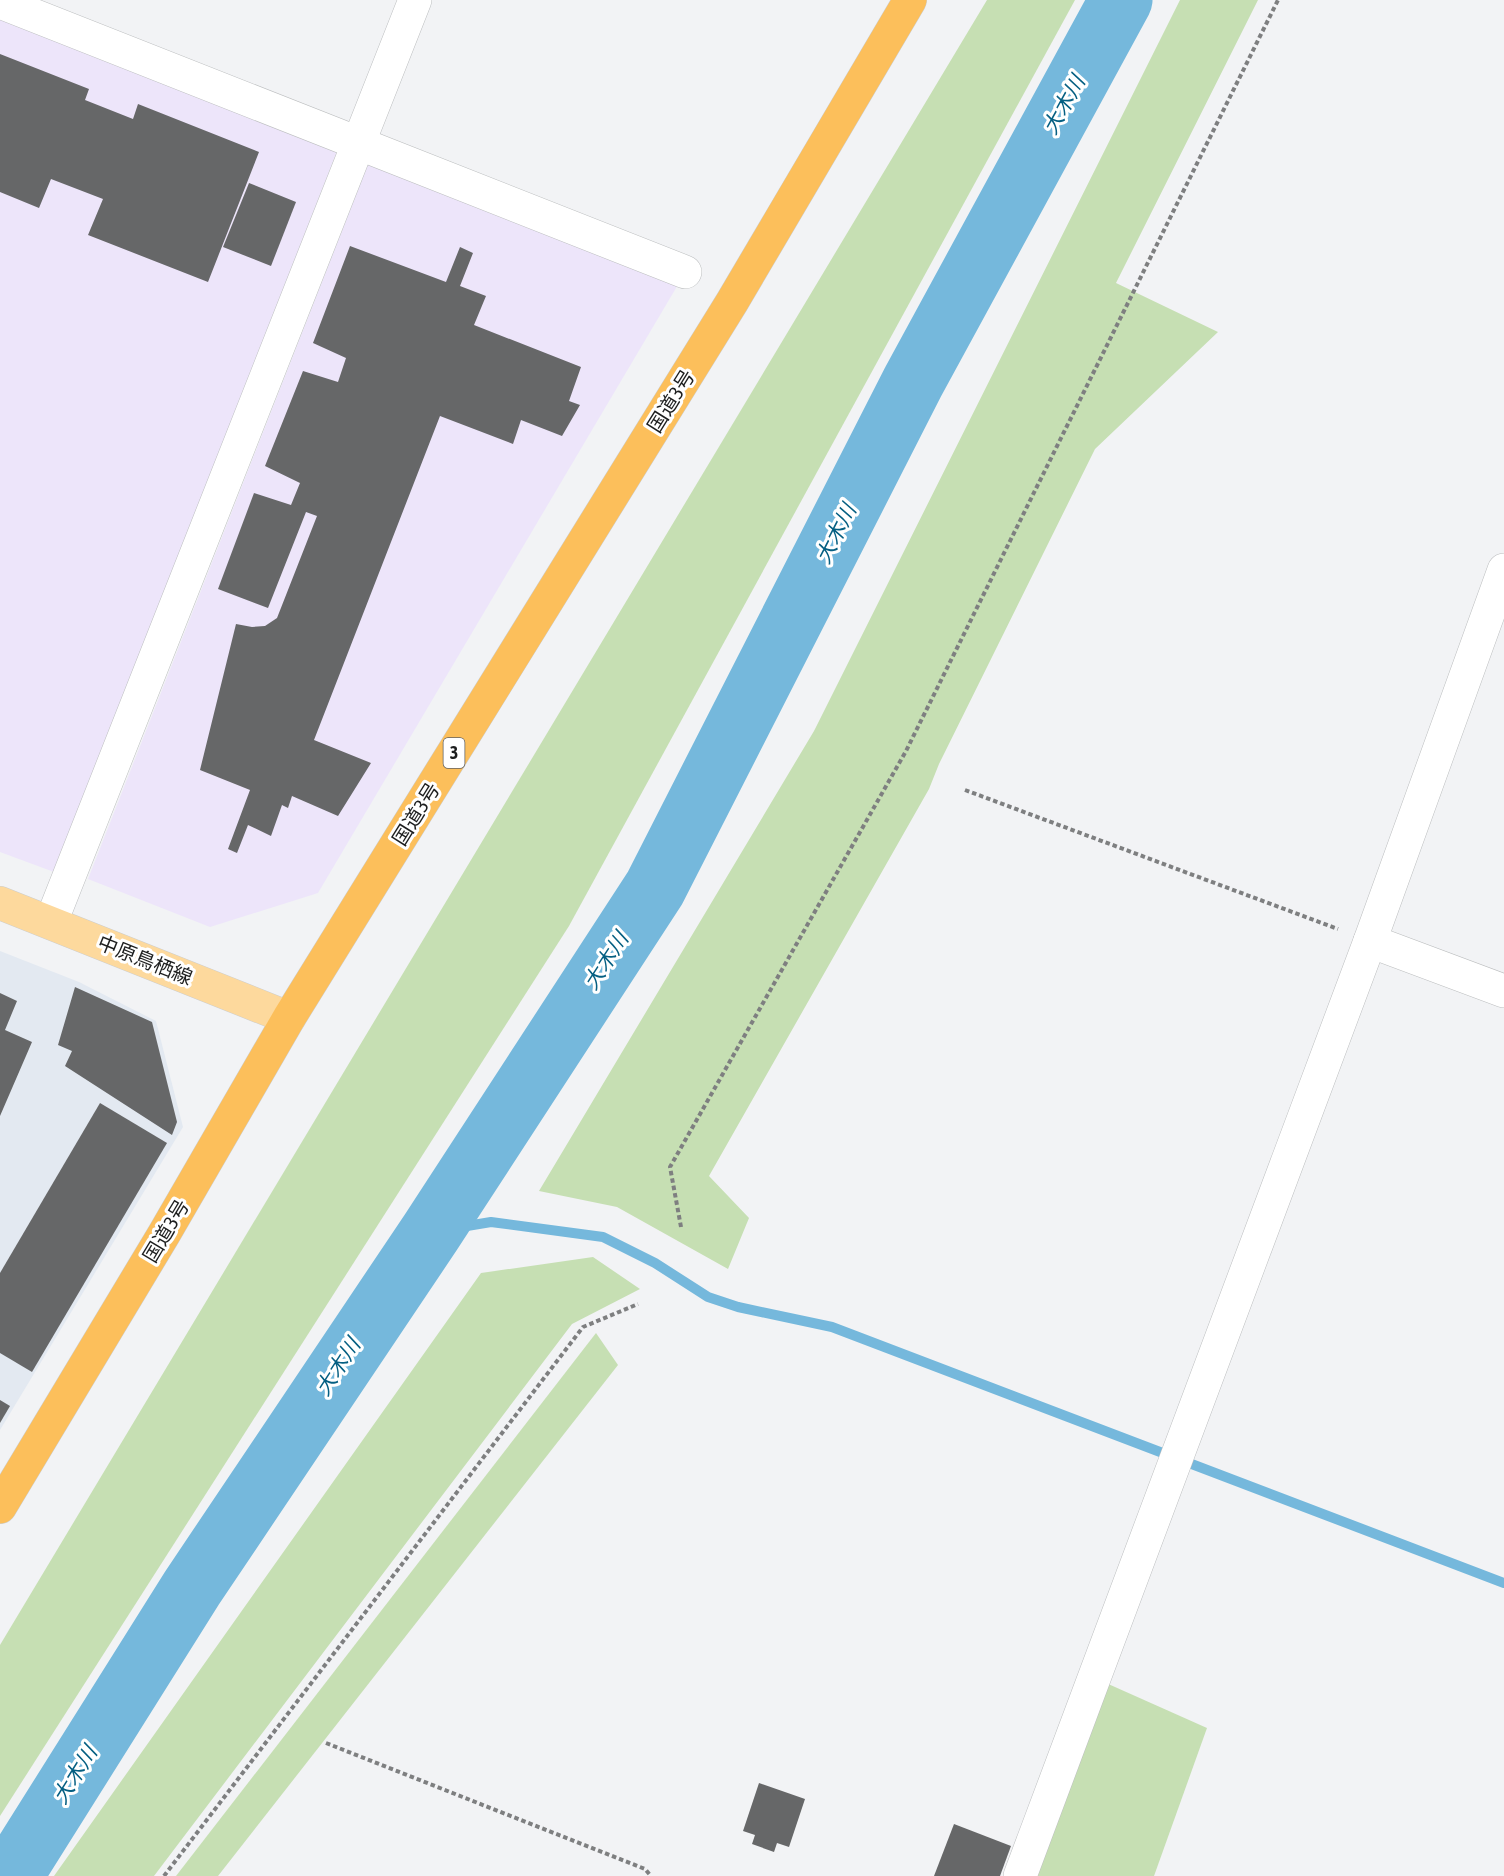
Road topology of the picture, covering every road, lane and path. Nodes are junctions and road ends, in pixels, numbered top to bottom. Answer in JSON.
{"nodes":[{"id":1,"x":416,"y":0,"type":"edge"},
{"id":2,"x":910,"y":0,"type":"edge"},
{"id":3,"x":1278,"y":0,"type":"edge"},
{"id":4,"x":0,"y":2,"type":"edge"},
{"id":5,"x":359,"y":144,"type":"junction"},
{"id":6,"x":685,"y":272,"type":"dead end"},
{"id":7,"x":1504,"y":570,"type":"edge"},
{"id":8,"x":965,"y":790,"type":"dead end"},
{"id":9,"x":0,"y":903,"type":"edge"},
{"id":10,"x":51,"y":922,"type":"junction"},
{"id":11,"x":1370,"y":941,"type":"junction"},
{"id":12,"x":1504,"y":991,"type":"edge"},
{"id":13,"x":289,"y":1018,"type":"junction"},
{"id":14,"x":681,"y":1227,"type":"dead end"},
{"id":15,"x":638,"y":1304,"type":"dead end"},
{"id":16,"x":0,"y":1507,"type":"edge"},
{"id":17,"x":326,"y":1743,"type":"dead end"},
{"id":18,"x":164,"y":1876,"type":"edge"},
{"id":19,"x":651,"y":1876,"type":"edge"},
{"id":20,"x":1020,"y":1876,"type":"edge"}],
"edges":[{"from":1,"to":5,"type":"street"},
{"from":2,"to":13,"type":"highway","name":"国道3号","number":"3"},
{"from":3,"to":14,"type":"path"},
{"from":4,"to":5,"type":"street"},
{"from":5,"to":6,"type":"street"},
{"from":5,"to":10,"type":"street"},
{"from":7,"to":11,"type":"street"},
{"from":8,"to":11,"type":"path"},
{"from":9,"to":10,"type":"main road","name":"中原鳥栖線"},
{"from":10,"to":13,"type":"main road","name":"中原鳥栖線"},
{"from":11,"to":12,"type":"street"},
{"from":11,"to":20,"type":"street"},
{"from":13,"to":16,"type":"highway","name":"国道3号","number":"3"},
{"from":15,"to":18,"type":"path"},
{"from":17,"to":19,"type":"path"}]}
